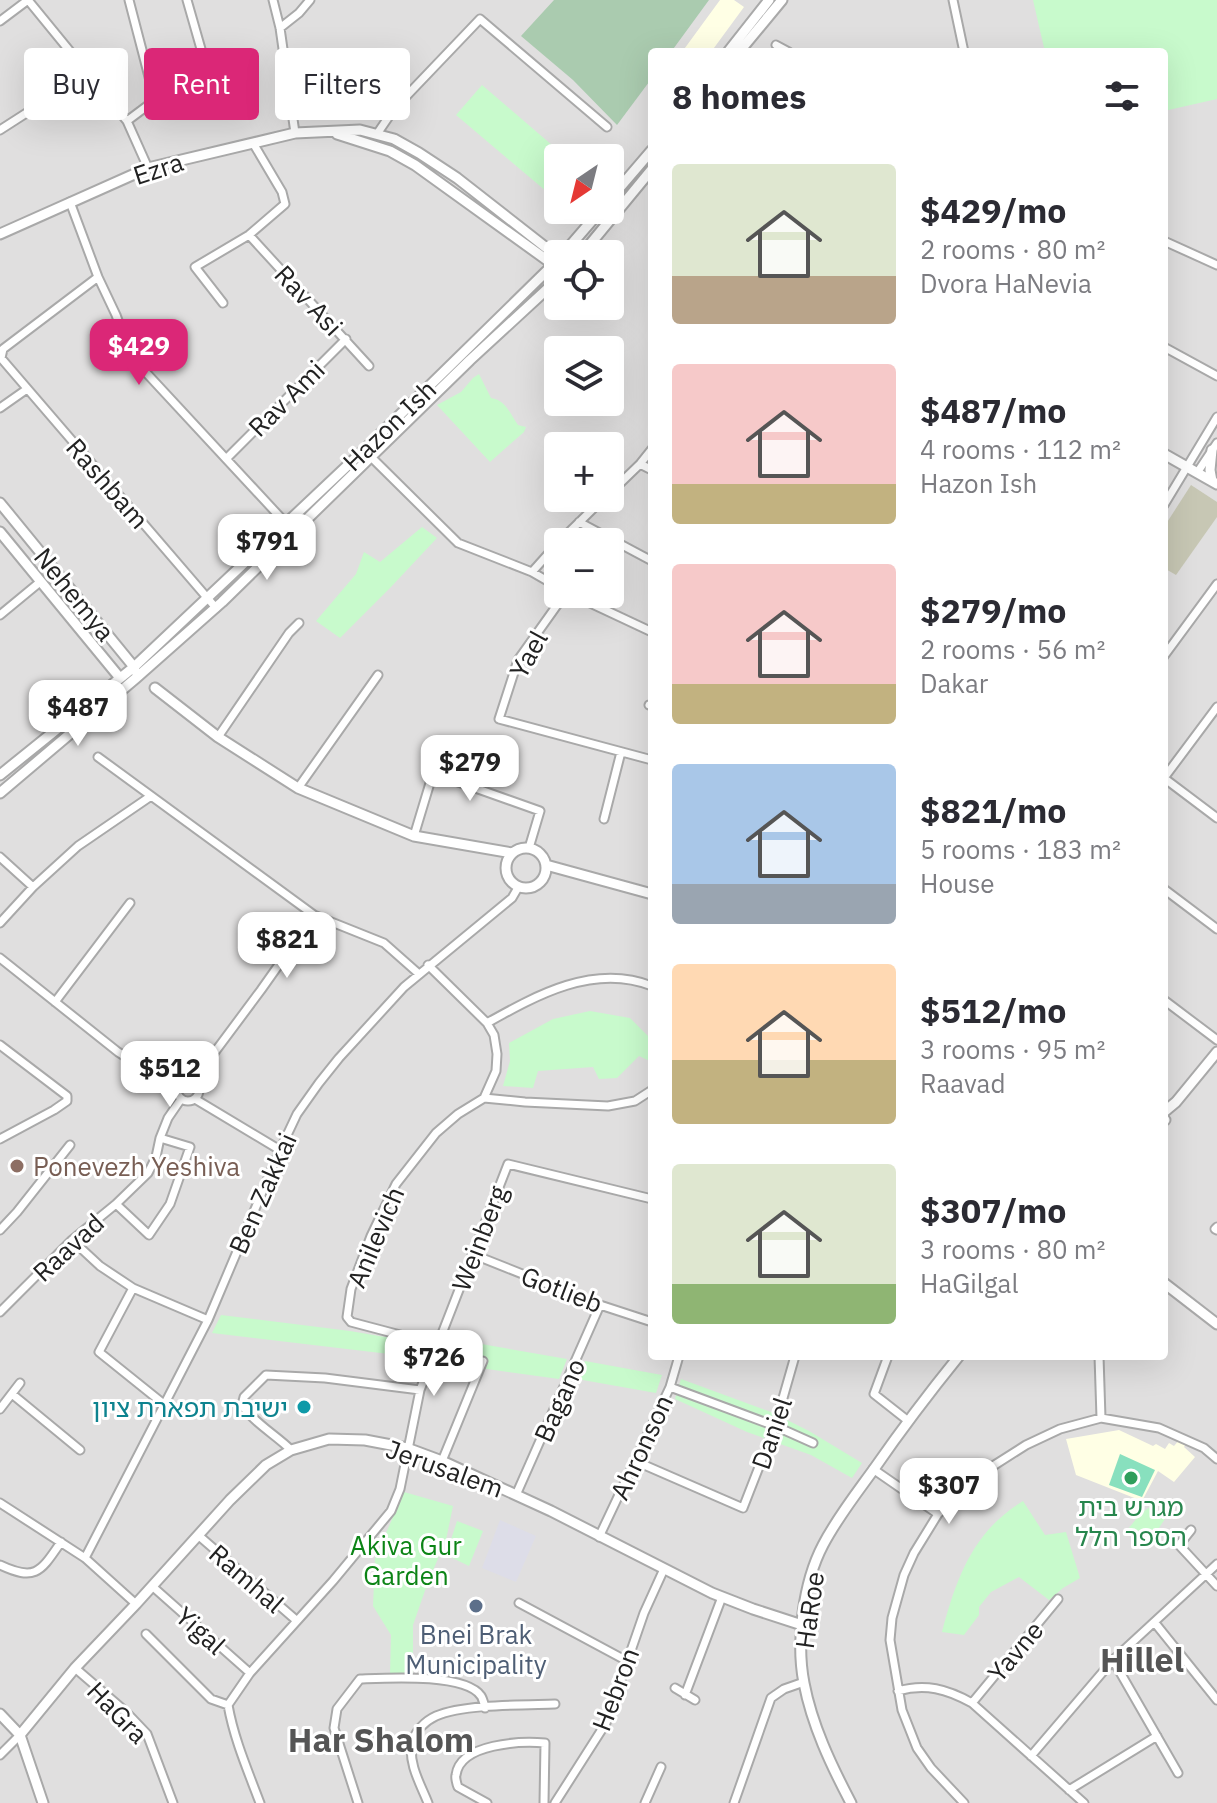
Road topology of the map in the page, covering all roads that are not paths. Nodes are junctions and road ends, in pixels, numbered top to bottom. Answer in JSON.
{"nodes":[{"id":1,"x":28,"y":0,"type":"edge"},
{"id":2,"x":129,"y":0,"type":"edge"},
{"id":3,"x":187,"y":0,"type":"edge"},
{"id":4,"x":273,"y":0,"type":"edge"},
{"id":5,"x":310,"y":0,"type":"edge"},
{"id":6,"x":769,"y":0,"type":"edge"},
{"id":7,"x":782,"y":0,"type":"edge"},
{"id":8,"x":953,"y":0,"type":"edge"},
{"id":9,"x":0,"y":21,"type":"edge"},
{"id":10,"x":280,"y":28,"type":"junction"},
{"id":11,"x":776,"y":45,"type":"dead end"},
{"id":12,"x":66,"y":48,"type":"edge"},
{"id":13,"x":201,"y":48,"type":"edge"},
{"id":14,"x":731,"y":48,"type":"edge"},
{"id":15,"x":742,"y":48,"type":"edge"},
{"id":16,"x":782,"y":48,"type":"edge"},
{"id":17,"x":963,"y":48,"type":"edge"},
{"id":18,"x":144,"y":58,"type":"edge"},
{"id":19,"x":144,"y":108,"type":"edge"},
{"id":20,"x":24,"y":115,"type":"edge"},
{"id":21,"x":127,"y":121,"type":"joint"},
{"id":22,"x":607,"y":127,"type":"dead end"},
{"id":23,"x":0,"y":130,"type":"edge"},
{"id":24,"x":326,"y":131,"type":"junction"},
{"id":25,"x":295,"y":133,"type":"junction"},
{"id":26,"x":377,"y":134,"type":"junction"},
{"id":27,"x":253,"y":143,"type":"junction"},
{"id":28,"x":648,"y":155,"type":"edge"},
{"id":29,"x":148,"y":168,"type":"junction"},
{"id":30,"x":648,"y":174,"type":"edge"},
{"id":31,"x":624,"y":183,"type":"edge"},
{"id":32,"x":70,"y":202,"type":"junction"},
{"id":33,"x":589,"y":224,"type":"edge"},
{"id":34,"x":0,"y":234,"type":"edge"},
{"id":35,"x":249,"y":235,"type":"junction"},
{"id":36,"x":575,"y":240,"type":"edge"},
{"id":37,"x":594,"y":240,"type":"edge"},
{"id":38,"x":1168,"y":243,"type":"edge"},
{"id":39,"x":544,"y":252,"type":"edge"},
{"id":40,"x":544,"y":254,"type":"edge"},
{"id":41,"x":1217,"y":265,"type":"edge"},
{"id":42,"x":544,"y":276,"type":"edge"},
{"id":43,"x":98,"y":277,"type":"junction"},
{"id":44,"x":544,"y":292,"type":"edge"},
{"id":45,"x":223,"y":303,"type":"dead end"},
{"id":46,"x":346,"y":339,"type":"junction"},
{"id":47,"x":1168,"y":349,"type":"edge"},
{"id":48,"x":1,"y":357,"type":"edge"},
{"id":49,"x":369,"y":366,"type":"dead end"},
{"id":50,"x":1217,"y":376,"type":"edge"},
{"id":51,"x":27,"y":389,"type":"junction"},
{"id":52,"x":0,"y":408,"type":"edge"},
{"id":53,"x":1217,"y":417,"type":"edge"},
{"id":54,"x":1215,"y":446,"type":"edge"},
{"id":55,"x":367,"y":454,"type":"junction"},
{"id":56,"x":648,"y":454,"type":"edge"},
{"id":57,"x":1168,"y":456,"type":"edge"},
{"id":58,"x":227,"y":458,"type":"junction"},
{"id":59,"x":640,"y":464,"type":"junction"},
{"id":60,"x":1187,"y":466,"type":"junction"},
{"id":61,"x":648,"y":468,"type":"edge"},
{"id":62,"x":1197,"y":473,"type":"junction"},
{"id":63,"x":624,"y":479,"type":"edge"},
{"id":64,"x":1215,"y":483,"type":"edge"},
{"id":65,"x":1168,"y":498,"type":"edge"},
{"id":66,"x":0,"y":503,"type":"edge"},
{"id":67,"x":589,"y":512,"type":"edge"},
{"id":68,"x":285,"y":522,"type":"junction"},
{"id":69,"x":579,"y":522,"type":"junction"},
{"id":70,"x":573,"y":528,"type":"edge"},
{"id":71,"x":0,"y":532,"type":"edge"},
{"id":72,"x":294,"y":532,"type":"junction"},
{"id":73,"x":544,"y":559,"type":"edge"},
{"id":74,"x":648,"y":559,"type":"edge"},
{"id":75,"x":532,"y":572,"type":"junction"},
{"id":76,"x":544,"y":579,"type":"edge"},
{"id":77,"x":40,"y":582,"type":"junction"},
{"id":78,"x":1217,"y":585,"type":"edge"},
{"id":79,"x":207,"y":598,"type":"junction"},
{"id":80,"x":216,"y":608,"type":"junction"},
{"id":81,"x":555,"y":608,"type":"edge"},
{"id":82,"x":601,"y":608,"type":"edge"},
{"id":83,"x":0,"y":615,"type":"edge"},
{"id":84,"x":299,"y":623,"type":"dead end"},
{"id":85,"x":648,"y":630,"type":"edge"},
{"id":86,"x":1168,"y":651,"type":"edge"},
{"id":87,"x":134,"y":667,"type":"junction"},
{"id":88,"x":378,"y":675,"type":"dead end"},
{"id":89,"x":120,"y":678,"type":"junction"},
{"id":90,"x":136,"y":678,"type":"junction"},
{"id":91,"x":155,"y":688,"type":"dead end"},
{"id":92,"x":1217,"y":707,"type":"edge"},
{"id":93,"x":218,"y":737,"type":"junction"},
{"id":94,"x":621,"y":752,"type":"junction"},
{"id":95,"x":98,"y":757,"type":"dead end"},
{"id":96,"x":648,"y":759,"type":"edge"},
{"id":97,"x":1168,"y":773,"type":"edge"},
{"id":98,"x":0,"y":775,"type":"edge"},
{"id":99,"x":1168,"y":781,"type":"edge"},
{"id":100,"x":298,"y":788,"type":"junction"},
{"id":101,"x":0,"y":793,"type":"edge"},
{"id":102,"x":151,"y":796,"type":"junction"},
{"id":103,"x":1216,"y":816,"type":"edge"},
{"id":104,"x":604,"y":819,"type":"dead end"},
{"id":105,"x":414,"y":836,"type":"junction"},
{"id":106,"x":529,"y":848,"type":"junction"},
{"id":107,"x":512,"y":853,"type":"junction"},
{"id":108,"x":0,"y":857,"type":"edge"},
{"id":109,"x":546,"y":865,"type":"junction"},
{"id":110,"x":519,"y":886,"type":"junction"},
{"id":111,"x":33,"y":887,"type":"junction"},
{"id":112,"x":1168,"y":892,"type":"edge"},
{"id":113,"x":648,"y":893,"type":"edge"},
{"id":114,"x":130,"y":903,"type":"dead end"},
{"id":115,"x":314,"y":915,"type":"junction"},
{"id":116,"x":0,"y":923,"type":"edge"},
{"id":117,"x":1217,"y":929,"type":"edge"},
{"id":118,"x":0,"y":958,"type":"edge"},
{"id":119,"x":428,"y":965,"type":"junction"},
{"id":120,"x":419,"y":974,"type":"junction"},
{"id":121,"x":648,"y":984,"type":"edge"},
{"id":122,"x":55,"y":1002,"type":"junction"},
{"id":123,"x":1168,"y":1003,"type":"edge"},
{"id":124,"x":487,"y":1023,"type":"junction"},
{"id":125,"x":1217,"y":1040,"type":"edge"},
{"id":126,"x":0,"y":1045,"type":"edge"},
{"id":127,"x":1217,"y":1052,"type":"edge"},
{"id":128,"x":194,"y":1080,"type":"junction"},
{"id":129,"x":177,"y":1089,"type":"junction"},
{"id":130,"x":648,"y":1093,"type":"edge"},
{"id":131,"x":484,"y":1098,"type":"junction"},
{"id":132,"x":181,"y":1099,"type":"junction"},
{"id":133,"x":195,"y":1099,"type":"junction"},
{"id":134,"x":1168,"y":1113,"type":"edge"},
{"id":135,"x":160,"y":1138,"type":"junction"},
{"id":136,"x":0,"y":1139,"type":"edge"},
{"id":137,"x":70,"y":1145,"type":"dead end"},
{"id":138,"x":280,"y":1150,"type":"junction"},
{"id":139,"x":648,"y":1198,"type":"edge"},
{"id":140,"x":116,"y":1204,"type":"junction"},
{"id":141,"x":0,"y":1230,"type":"edge"},
{"id":142,"x":72,"y":1240,"type":"junction"},
{"id":143,"x":472,"y":1254,"type":"junction"},
{"id":144,"x":1168,"y":1286,"type":"edge"},
{"id":145,"x":133,"y":1288,"type":"junction"},
{"id":146,"x":600,"y":1305,"type":"junction"},
{"id":147,"x":0,"y":1312,"type":"edge"},
{"id":148,"x":208,"y":1320,"type":"junction"},
{"id":149,"x":648,"y":1321,"type":"edge"},
{"id":150,"x":1217,"y":1324,"type":"edge"},
{"id":151,"x":438,"y":1342,"type":"junction"},
{"id":152,"x":678,"y":1360,"type":"edge"},
{"id":153,"x":794,"y":1360,"type":"edge"},
{"id":154,"x":887,"y":1360,"type":"edge"},
{"id":155,"x":956,"y":1360,"type":"edge"},
{"id":156,"x":1099,"y":1360,"type":"edge"},
{"id":157,"x":483,"y":1361,"type":"dead end"},
{"id":158,"x":20,"y":1383,"type":"dead end"},
{"id":159,"x":670,"y":1387,"type":"junction"},
{"id":160,"x":420,"y":1390,"type":"junction"},
{"id":161,"x":12,"y":1394,"type":"junction"},
{"id":162,"x":165,"y":1405,"type":"junction"},
{"id":163,"x":0,"y":1409,"type":"edge"},
{"id":164,"x":1101,"y":1418,"type":"junction"},
{"id":165,"x":907,"y":1420,"type":"junction"},
{"id":166,"x":775,"y":1426,"type":"junction"},
{"id":167,"x":813,"y":1443,"type":"dead end"},
{"id":168,"x":407,"y":1448,"type":"junction"},
{"id":169,"x":80,"y":1450,"type":"dead end"},
{"id":170,"x":291,"y":1450,"type":"junction"},
{"id":171,"x":1217,"y":1459,"type":"edge"},
{"id":172,"x":442,"y":1461,"type":"junction"},
{"id":173,"x":635,"y":1461,"type":"junction"},
{"id":174,"x":873,"y":1469,"type":"junction"},
{"id":175,"x":516,"y":1495,"type":"junction"},
{"id":176,"x":0,"y":1503,"type":"edge"},
{"id":177,"x":938,"y":1514,"type":"junction"},
{"id":178,"x":1191,"y":1530,"type":"dead end"},
{"id":179,"x":198,"y":1535,"type":"junction"},
{"id":180,"x":599,"y":1537,"type":"junction"},
{"id":181,"x":61,"y":1542,"type":"junction"},
{"id":182,"x":85,"y":1558,"type":"junction"},
{"id":183,"x":1217,"y":1564,"type":"edge"},
{"id":184,"x":0,"y":1565,"type":"edge"},
{"id":185,"x":664,"y":1569,"type":"junction"},
{"id":186,"x":1207,"y":1574,"type":"junction"},
{"id":187,"x":152,"y":1586,"type":"junction"},
{"id":188,"x":1217,"y":1586,"type":"edge"},
{"id":189,"x":722,"y":1597,"type":"junction"},
{"id":190,"x":1058,"y":1599,"type":"dead end"},
{"id":191,"x":519,"y":1603,"type":"dead end"},
{"id":192,"x":136,"y":1604,"type":"junction"},
{"id":193,"x":296,"y":1620,"type":"junction"},
{"id":194,"x":1155,"y":1623,"type":"junction"},
{"id":195,"x":802,"y":1625,"type":"junction"},
{"id":196,"x":146,"y":1634,"type":"dead end"},
{"id":197,"x":1113,"y":1660,"type":"junction"},
{"id":198,"x":627,"y":1661,"type":"junction"},
{"id":199,"x":75,"y":1668,"type":"junction"},
{"id":200,"x":250,"y":1673,"type":"junction"},
{"id":201,"x":804,"y":1682,"type":"junction"},
{"id":202,"x":675,"y":1688,"type":"dead end"},
{"id":203,"x":898,"y":1691,"type":"junction"},
{"id":204,"x":685,"y":1695,"type":"junction"},
{"id":205,"x":695,"y":1700,"type":"dead end"},
{"id":206,"x":1217,"y":1700,"type":"edge"},
{"id":207,"x":972,"y":1703,"type":"junction"},
{"id":208,"x":555,"y":1704,"type":"dead end"},
{"id":209,"x":228,"y":1705,"type":"junction"},
{"id":210,"x":485,"y":1708,"type":"junction"},
{"id":211,"x":0,"y":1714,"type":"edge"},
{"id":212,"x":20,"y":1735,"type":"junction"},
{"id":213,"x":1157,"y":1736,"type":"junction"},
{"id":214,"x":0,"y":1755,"type":"edge"},
{"id":215,"x":1031,"y":1756,"type":"junction"},
{"id":216,"x":661,"y":1767,"type":"dead end"},
{"id":217,"x":1178,"y":1773,"type":"dead end"},
{"id":218,"x":1069,"y":1790,"type":"junction"},
{"id":219,"x":43,"y":1803,"type":"edge"},
{"id":220,"x":173,"y":1803,"type":"edge"},
{"id":221,"x":260,"y":1803,"type":"edge"},
{"id":222,"x":358,"y":1803,"type":"edge"},
{"id":223,"x":428,"y":1803,"type":"edge"},
{"id":224,"x":487,"y":1803,"type":"edge"},
{"id":225,"x":544,"y":1803,"type":"edge"},
{"id":226,"x":555,"y":1803,"type":"edge"},
{"id":227,"x":645,"y":1803,"type":"edge"},
{"id":228,"x":734,"y":1803,"type":"edge"},
{"id":229,"x":851,"y":1803,"type":"edge"},
{"id":230,"x":964,"y":1803,"type":"edge"},
{"id":231,"x":1084,"y":1803,"type":"edge"}],
"edges":[{"from":1,"to":9,"type":"street"},
{"from":1,"to":12,"type":"street"},
{"from":2,"to":18,"type":"street"},
{"from":3,"to":13,"type":"street"},
{"from":4,"to":10,"type":"street"},
{"from":5,"to":10,"type":"street"},
{"from":6,"to":14,"type":"street"},
{"from":7,"to":15,"type":"street"},
{"from":8,"to":17,"type":"street"},
{"from":10,"to":25,"type":"street"},
{"from":11,"to":16,"type":"street"},
{"from":19,"to":21,"type":"street"},
{"from":20,"to":23,"type":"street"},
{"from":21,"to":29,"type":"street"},
{"from":22,"to":26,"type":"street"},
{"from":24,"to":25,"type":"street","name":"Ezra"},
{"from":24,"to":26,"type":"street","name":"Ezra"},
{"from":24,"to":40,"type":"street","name":"Ezra"},
{"from":25,"to":27,"type":"street","name":"Ezra"},
{"from":26,"to":39,"type":"street","name":"Ezra"},
{"from":27,"to":29,"type":"street","name":"Ezra"},
{"from":27,"to":35,"type":"street"},
{"from":28,"to":31,"type":"street"},
{"from":29,"to":32,"type":"street","name":"Ezra"},
{"from":30,"to":37,"type":"street"},
{"from":32,"to":34,"type":"street","name":"Ezra"},
{"from":32,"to":43,"type":"street"},
{"from":33,"to":36,"type":"street"},
{"from":35,"to":45,"type":"street"},
{"from":35,"to":46,"type":"street","name":"Rav Asi"},
{"from":38,"to":41,"type":"street"},
{"from":42,"to":55,"type":"street","name":"Hazon Ish"},
{"from":43,"to":48,"type":"street","name":"Rashbam"},
{"from":43,"to":58,"type":"street"},
{"from":44,"to":55,"type":"street","name":"Hazon Ish"},
{"from":46,"to":49,"type":"street","name":"Rav Asi"},
{"from":46,"to":58,"type":"street","name":"Rav Ami"},
{"from":47,"to":50,"type":"street"},
{"from":48,"to":51,"type":"street","name":"Rashbam"},
{"from":51,"to":52,"type":"street"},
{"from":51,"to":79,"type":"street","name":"Rashbam"},
{"from":53,"to":60,"type":"street"},
{"from":54,"to":62,"type":"street"},
{"from":54,"to":64,"type":"street"},
{"from":55,"to":68,"type":"street","name":"Hazon Ish"},
{"from":55,"to":72,"type":"street","name":"Hazon Ish"},
{"from":55,"to":75,"type":"street"},
{"from":56,"to":59,"type":"street"},
{"from":57,"to":60,"type":"street"},
{"from":58,"to":68,"type":"street"},
{"from":59,"to":61,"type":"street"},
{"from":59,"to":63,"type":"street"},
{"from":60,"to":62,"type":"street"},
{"from":60,"to":65,"type":"street"},
{"from":62,"to":64,"type":"street"},
{"from":66,"to":87,"type":"street","name":"Nehemya"},
{"from":67,"to":69,"type":"street"},
{"from":68,"to":72,"type":"street"},
{"from":68,"to":79,"type":"street","name":"Hazon Ish"},
{"from":69,"to":70,"type":"street"},
{"from":69,"to":74,"type":"street"},
{"from":71,"to":77,"type":"street","name":"Nehemya"},
{"from":72,"to":80,"type":"street","name":"Hazon Ish"},
{"from":73,"to":75,"type":"street"},
{"from":75,"to":76,"type":"street"},
{"from":77,"to":83,"type":"street"},
{"from":77,"to":89,"type":"street","name":"Nehemya"},
{"from":78,"to":86,"type":"street"},
{"from":79,"to":80,"type":"street","name":"Rashbam"},
{"from":79,"to":87,"type":"street","name":"Hazon Ish"},
{"from":80,"to":90,"type":"street","name":"Hazon Ish"},
{"from":81,"to":94,"type":"street","name":"Yael"},
{"from":82,"to":85,"type":"street"},
{"from":84,"to":93,"type":"street"},
{"from":87,"to":89,"type":"street","name":"Hazon Ish"},
{"from":87,"to":90,"type":"street","name":"Nehemya"},
{"from":88,"to":100,"type":"street"},
{"from":89,"to":90,"type":"street","name":"Nehemya"},
{"from":89,"to":98,"type":"street","name":"Hazon Ish"},
{"from":90,"to":101,"type":"street","name":"Hazon Ish"},
{"from":91,"to":93,"type":"street"},
{"from":92,"to":97,"type":"street"},
{"from":93,"to":100,"type":"street"},
{"from":94,"to":96,"type":"street"},
{"from":94,"to":104,"type":"street"},
{"from":95,"to":102,"type":"street"},
{"from":99,"to":103,"type":"street"},
{"from":100,"to":105,"type":"street"},
{"from":102,"to":111,"type":"street"},
{"from":102,"to":115,"type":"street"},
{"from":105,"to":106,"type":"street"},
{"from":105,"to":107,"type":"street"},
{"from":106,"to":107,"type":"street"},
{"from":106,"to":109,"type":"street"},
{"from":107,"to":110,"type":"street"},
{"from":108,"to":111,"type":"street"},
{"from":109,"to":110,"type":"street"},
{"from":109,"to":113,"type":"street"},
{"from":110,"to":119,"type":"street","name":"Ben Zakkai"},
{"from":111,"to":116,"type":"street"},
{"from":112,"to":117,"type":"street"},
{"from":114,"to":122,"type":"street"},
{"from":115,"to":120,"type":"street"},
{"from":115,"to":128,"type":"street"},
{"from":118,"to":122,"type":"street"},
{"from":119,"to":120,"type":"street","name":"Ben Zakkai"},
{"from":119,"to":124,"type":"street"},
{"from":120,"to":138,"type":"street","name":"Ben Zakkai"},
{"from":121,"to":124,"type":"street"},
{"from":122,"to":129,"type":"street"},
{"from":123,"to":125,"type":"street"},
{"from":124,"to":131,"type":"street"},
{"from":126,"to":136,"type":"street"},
{"from":127,"to":134,"type":"street"},
{"from":128,"to":129,"type":"street"},
{"from":128,"to":133,"type":"street"},
{"from":129,"to":132,"type":"street"},
{"from":130,"to":131,"type":"street"},
{"from":131,"to":151,"type":"street","name":"Anilevich"},
{"from":132,"to":133,"type":"street"},
{"from":132,"to":135,"type":"street","name":"Raavad"},
{"from":133,"to":138,"type":"street"},
{"from":135,"to":140,"type":"street","name":"Raavad"},
{"from":135,"to":140,"type":"street"},
{"from":137,"to":141,"type":"street"},
{"from":138,"to":148,"type":"street","name":"Ben Zakkai"},
{"from":139,"to":143,"type":"street","name":"Weinberg"},
{"from":140,"to":142,"type":"street","name":"Raavad"},
{"from":142,"to":145,"type":"street"},
{"from":142,"to":147,"type":"street","name":"Raavad"},
{"from":143,"to":146,"type":"street","name":"Gotlieb"},
{"from":143,"to":151,"type":"street","name":"Weinberg"},
{"from":144,"to":150,"type":"street"},
{"from":145,"to":148,"type":"street"},
{"from":145,"to":162,"type":"street"},
{"from":146,"to":149,"type":"street","name":"Gotlieb"},
{"from":146,"to":175,"type":"street","name":"Bagano"},
{"from":148,"to":162,"type":"street","name":"Ben Zakkai"},
{"from":151,"to":160,"type":"street","name":"Weinberg"},
{"from":152,"to":159,"type":"street","name":"Ahronson"},
{"from":153,"to":166,"type":"street","name":"Daniel"},
{"from":154,"to":165,"type":"street"},
{"from":155,"to":165,"type":"street","name":"HaRoe"},
{"from":156,"to":164,"type":"street"},
{"from":157,"to":172,"type":"street"},
{"from":158,"to":161,"type":"street"},
{"from":159,"to":166,"type":"street"},
{"from":159,"to":173,"type":"street","name":"Ahronson"},
{"from":160,"to":168,"type":"street","name":"Weinberg"},
{"from":160,"to":170,"type":"street"},
{"from":161,"to":163,"type":"street"},
{"from":161,"to":169,"type":"street"},
{"from":162,"to":182,"type":"street","name":"Ben Zakkai"},
{"from":164,"to":171,"type":"street"},
{"from":164,"to":177,"type":"street"},
{"from":165,"to":174,"type":"street","name":"HaRoe"},
{"from":166,"to":167,"type":"street"},
{"from":166,"to":173,"type":"street","name":"Daniel"},
{"from":168,"to":170,"type":"street","name":"Jerusalem"},
{"from":168,"to":172,"type":"street","name":"Jerusalem"},
{"from":168,"to":193,"type":"street","name":"Weinberg"},
{"from":170,"to":179,"type":"street","name":"Jerusalem"},
{"from":172,"to":175,"type":"street","name":"Jerusalem"},
{"from":173,"to":180,"type":"street","name":"Ahronson"},
{"from":174,"to":177,"type":"street"},
{"from":174,"to":195,"type":"street","name":"HaRoe"},
{"from":175,"to":180,"type":"street","name":"Jerusalem"},
{"from":176,"to":181,"type":"street"},
{"from":177,"to":203,"type":"street"},
{"from":178,"to":186,"type":"street"},
{"from":179,"to":187,"type":"street","name":"Jerusalem"},
{"from":179,"to":193,"type":"street","name":"Ramhal"},
{"from":180,"to":185,"type":"street","name":"Jerusalem"},
{"from":181,"to":182,"type":"street"},
{"from":181,"to":184,"type":"street"},
{"from":182,"to":192,"type":"street"},
{"from":183,"to":186,"type":"street"},
{"from":185,"to":189,"type":"street","name":"Jerusalem"},
{"from":185,"to":198,"type":"street","name":"Hebron"},
{"from":186,"to":188,"type":"street"},
{"from":186,"to":194,"type":"street"},
{"from":187,"to":192,"type":"street","name":"Jerusalem"},
{"from":187,"to":200,"type":"street","name":"Yigal"},
{"from":189,"to":195,"type":"street","name":"Jerusalem"},
{"from":189,"to":204,"type":"street"},
{"from":190,"to":207,"type":"street","name":"Yavne"},
{"from":191,"to":198,"type":"street"},
{"from":192,"to":199,"type":"street","name":"Jerusalem"},
{"from":193,"to":200,"type":"street","name":"Weinberg"},
{"from":194,"to":197,"type":"street"},
{"from":194,"to":206,"type":"street"},
{"from":195,"to":201,"type":"street","name":"HaRoe"},
{"from":196,"to":209,"type":"street"},
{"from":197,"to":213,"type":"street"},
{"from":197,"to":215,"type":"street"},
{"from":198,"to":226,"type":"street","name":"Hebron"},
{"from":199,"to":212,"type":"street","name":"Jerusalem"},
{"from":199,"to":220,"type":"street","name":"HaGra"},
{"from":200,"to":209,"type":"street","name":"Weinberg"},
{"from":201,"to":228,"type":"street"},
{"from":201,"to":229,"type":"street","name":"HaRoe"},
{"from":202,"to":204,"type":"street"},
{"from":203,"to":207,"type":"street"},
{"from":203,"to":230,"type":"street"},
{"from":204,"to":205,"type":"street"},
{"from":207,"to":215,"type":"street"},
{"from":208,"to":210,"type":"street"},
{"from":209,"to":221,"type":"street"},
{"from":210,"to":222,"type":"street"},
{"from":210,"to":223,"type":"street"},
{"from":211,"to":212,"type":"street"},
{"from":212,"to":214,"type":"street","name":"Jerusalem"},
{"from":212,"to":219,"type":"street"},
{"from":213,"to":217,"type":"street"},
{"from":213,"to":218,"type":"street"},
{"from":215,"to":218,"type":"street"},
{"from":216,"to":227,"type":"street"},
{"from":218,"to":231,"type":"street"},
{"from":224,"to":225,"type":"street"}]}
